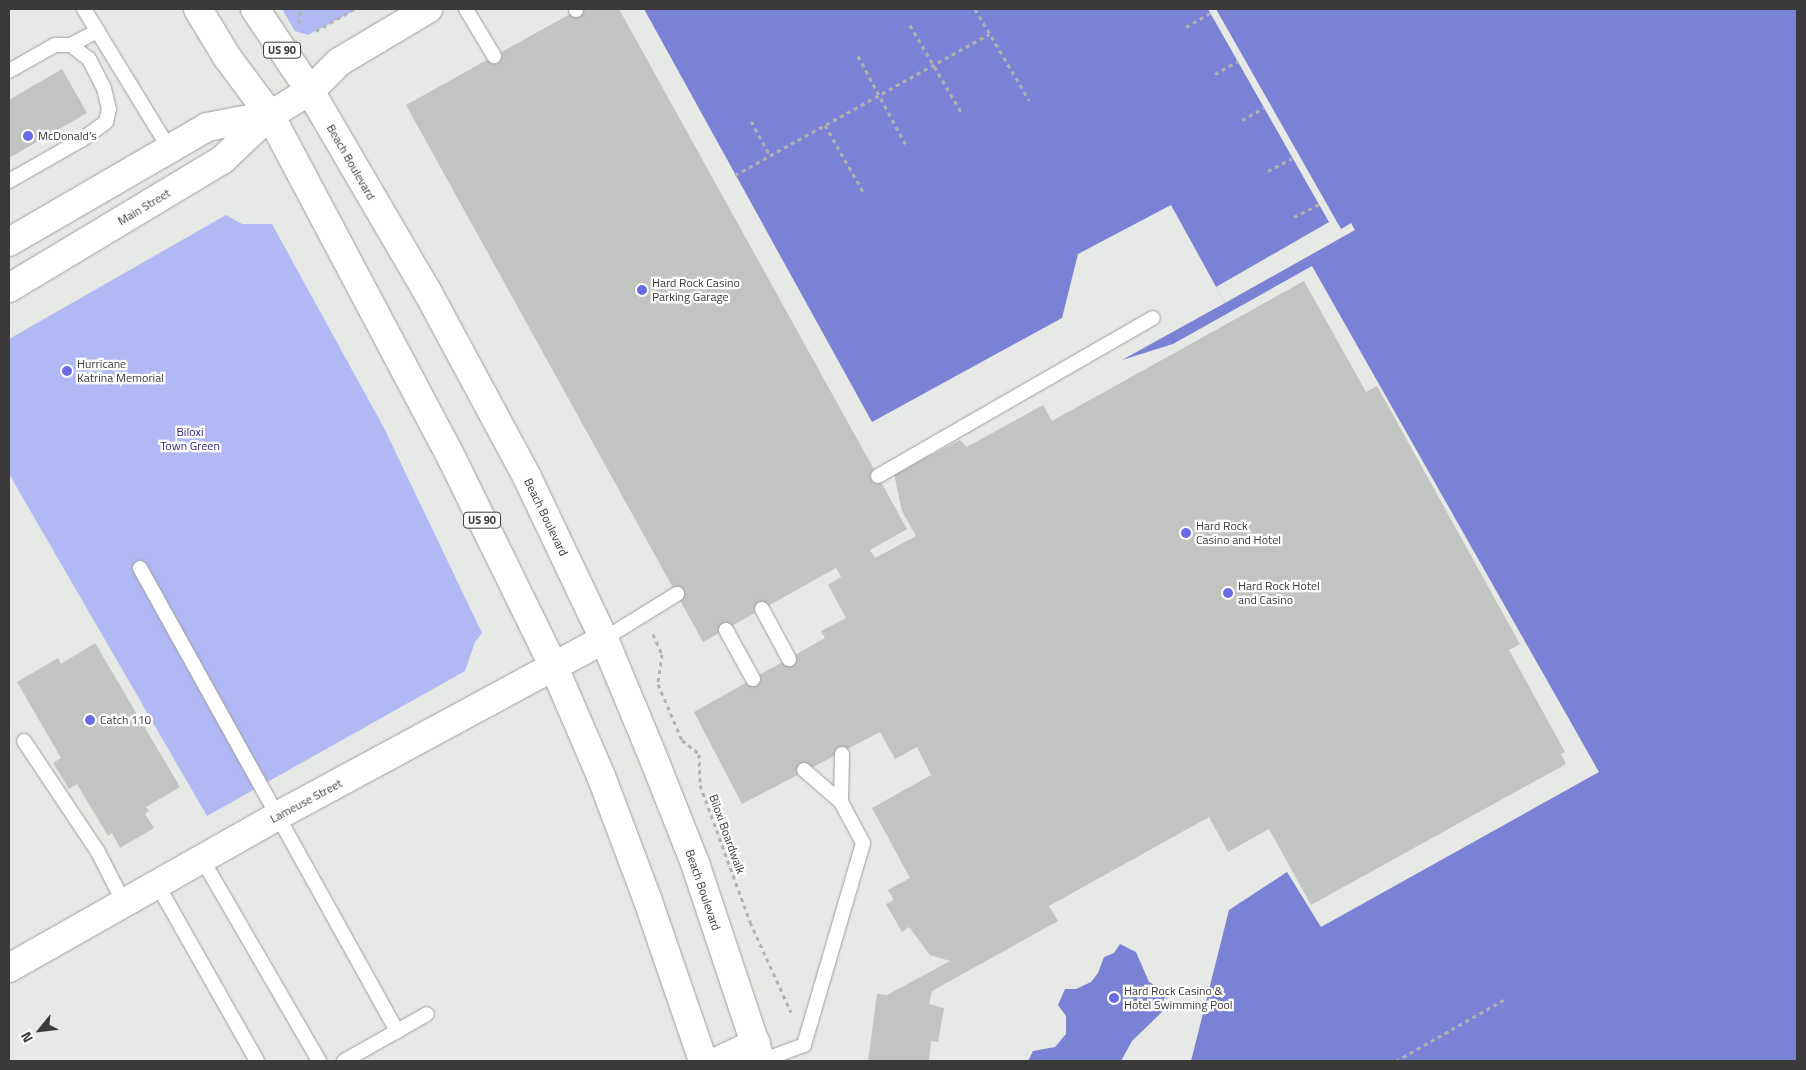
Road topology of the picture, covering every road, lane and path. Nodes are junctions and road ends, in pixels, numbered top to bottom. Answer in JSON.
{"nodes":[{"id":1,"x":84,"y":9,"type":"edge"},
{"id":2,"x":198,"y":9,"type":"edge"},
{"id":3,"x":255,"y":9,"type":"edge"},
{"id":4,"x":354,"y":9,"type":"edge"},
{"id":5,"x":428,"y":9,"type":"edge"},
{"id":6,"x":466,"y":9,"type":"edge"},
{"id":7,"x":975,"y":9,"type":"edge"},
{"id":8,"x":1210,"y":13,"type":"dead end"},
{"id":9,"x":910,"y":25,"type":"dead end"},
{"id":10,"x":1186,"y":27,"type":"dead end"},
{"id":11,"x":97,"y":31,"type":"junction"},
{"id":12,"x":316,"y":31,"type":"dead end"},
{"id":13,"x":989,"y":34,"type":"junction"},
{"id":14,"x":71,"y":45,"type":"junction"},
{"id":15,"x":494,"y":56,"type":"dead end"},
{"id":16,"x":858,"y":56,"type":"dead end"},
{"id":17,"x":1238,"y":61,"type":"dead end"},
{"id":18,"x":933,"y":65,"type":"junction"},
{"id":19,"x":9,"y":71,"type":"edge"},
{"id":20,"x":1215,"y":74,"type":"dead end"},
{"id":21,"x":310,"y":91,"type":"junction"},
{"id":22,"x":879,"y":96,"type":"junction"},
{"id":23,"x":1029,"y":100,"type":"dead end"},
{"id":24,"x":1264,"y":108,"type":"dead end"},
{"id":25,"x":961,"y":112,"type":"dead end"},
{"id":26,"x":270,"y":115,"type":"junction"},
{"id":27,"x":751,"y":120,"type":"dead end"},
{"id":28,"x":1242,"y":120,"type":"dead end"},
{"id":29,"x":825,"y":125,"type":"junction"},
{"id":30,"x":906,"y":145,"type":"dead end"},
{"id":31,"x":169,"y":148,"type":"junction"},
{"id":32,"x":770,"y":155,"type":"junction"},
{"id":33,"x":1292,"y":158,"type":"dead end"},
{"id":34,"x":1268,"y":171,"type":"dead end"},
{"id":35,"x":735,"y":175,"type":"dead end"},
{"id":36,"x":9,"y":181,"type":"edge"},
{"id":37,"x":864,"y":193,"type":"dead end"},
{"id":38,"x":1319,"y":204,"type":"dead end"},
{"id":39,"x":1294,"y":217,"type":"dead end"},
{"id":40,"x":9,"y":242,"type":"edge"},
{"id":41,"x":9,"y":288,"type":"edge"},
{"id":42,"x":1153,"y":318,"type":"dead end"},
{"id":43,"x":878,"y":476,"type":"dead end"},
{"id":44,"x":140,"y":568,"type":"dead end"},
{"id":45,"x":677,"y":594,"type":"dead end"},
{"id":46,"x":762,"y":609,"type":"dead end"},
{"id":47,"x":644,"y":616,"type":"junction"},
{"id":48,"x":726,"y":630,"type":"dead end"},
{"id":49,"x":604,"y":639,"type":"junction"},
{"id":50,"x":789,"y":659,"type":"dead end"},
{"id":51,"x":554,"y":667,"type":"junction"},
{"id":52,"x":753,"y":679,"type":"dead end"},
{"id":53,"x":24,"y":740,"type":"dead end"},
{"id":54,"x":842,"y":754,"type":"dead end"},
{"id":55,"x":804,"y":770,"type":"dead end"},
{"id":56,"x":840,"y":802,"type":"junction"},
{"id":57,"x":279,"y":815,"type":"junction"},
{"id":58,"x":202,"y":859,"type":"junction"},
{"id":59,"x":157,"y":884,"type":"junction"},
{"id":60,"x":124,"y":903,"type":"junction"},
{"id":61,"x":9,"y":968,"type":"edge"},
{"id":62,"x":1507,"y":998,"type":"dead end"},
{"id":63,"x":427,"y":1014,"type":"dead end"},
{"id":64,"x":397,"y":1031,"type":"junction"},
{"id":65,"x":804,"y":1045,"type":"junction"},
{"id":66,"x":759,"y":1055,"type":"edge"},
{"id":67,"x":257,"y":1061,"type":"edge"},
{"id":68,"x":319,"y":1061,"type":"edge"},
{"id":69,"x":344,"y":1061,"type":"edge"},
{"id":70,"x":703,"y":1061,"type":"edge"},
{"id":71,"x":718,"y":1061,"type":"edge"},
{"id":72,"x":1396,"y":1061,"type":"edge"}],
"edges":[{"from":1,"to":11,"type":"lane"},
{"from":2,"to":26,"type":"main road","number":"US 90"},
{"from":3,"to":21,"type":"main road","name":"Beach Boulevard","number":"US 90"},
{"from":4,"to":12,"type":"path"},
{"from":5,"to":21,"type":"main road","name":"Main Street"},
{"from":6,"to":15,"type":"lane"},
{"from":7,"to":13,"type":"path"},
{"from":8,"to":10,"type":"path"},
{"from":9,"to":18,"type":"path"},
{"from":11,"to":14,"type":"lane"},
{"from":11,"to":31,"type":"lane"},
{"from":13,"to":18,"type":"path"},
{"from":13,"to":23,"type":"path"},
{"from":14,"to":19,"type":"lane"},
{"from":14,"to":36,"type":"lane"},
{"from":16,"to":22,"type":"path"},
{"from":17,"to":20,"type":"path"},
{"from":18,"to":22,"type":"path"},
{"from":18,"to":25,"type":"path"},
{"from":21,"to":26,"type":"main road","name":"Main Street"},
{"from":21,"to":49,"type":"main road","name":"Beach Boulevard","number":"US 90"},
{"from":22,"to":29,"type":"path"},
{"from":22,"to":30,"type":"path"},
{"from":24,"to":28,"type":"path"},
{"from":26,"to":31,"type":"main road","name":"Main Street"},
{"from":26,"to":41,"type":"main road","name":"Main Street"},
{"from":26,"to":51,"type":"main road","number":"US 90"},
{"from":27,"to":32,"type":"path"},
{"from":29,"to":32,"type":"path"},
{"from":29,"to":37,"type":"path"},
{"from":31,"to":40,"type":"main road","name":"Main Street"},
{"from":32,"to":35,"type":"path"},
{"from":33,"to":34,"type":"path"},
{"from":38,"to":39,"type":"path"},
{"from":42,"to":43,"type":"lane"},
{"from":44,"to":57,"type":"lane"},
{"from":45,"to":47,"type":"lane"},
{"from":46,"to":50,"type":"lane"},
{"from":47,"to":49,"type":"lane"},
{"from":47,"to":65,"type":"path","name":"Biloxi Boardwalk"},
{"from":48,"to":52,"type":"lane"},
{"from":49,"to":51,"type":"main road","name":"Lameuse Street"},
{"from":49,"to":66,"type":"main road","name":"Beach Boulevard","number":"US 90"},
{"from":51,"to":57,"type":"main road","name":"Lameuse Street"},
{"from":51,"to":70,"type":"main road","number":"US 90"},
{"from":53,"to":60,"type":"lane"},
{"from":54,"to":56,"type":"lane"},
{"from":55,"to":56,"type":"lane"},
{"from":56,"to":65,"type":"lane"},
{"from":57,"to":58,"type":"main road","name":"Lameuse Street"},
{"from":57,"to":64,"type":"lane"},
{"from":58,"to":59,"type":"main road","name":"Lameuse Street"},
{"from":58,"to":68,"type":"lane"},
{"from":59,"to":60,"type":"main road","name":"Lameuse Street"},
{"from":59,"to":67,"type":"lane"},
{"from":60,"to":61,"type":"main road","name":"Lameuse Street"},
{"from":62,"to":72,"type":"path"},
{"from":63,"to":64,"type":"lane"},
{"from":64,"to":69,"type":"lane"},
{"from":65,"to":66,"type":"lane"},
{"from":66,"to":71,"type":"main road"}]}
